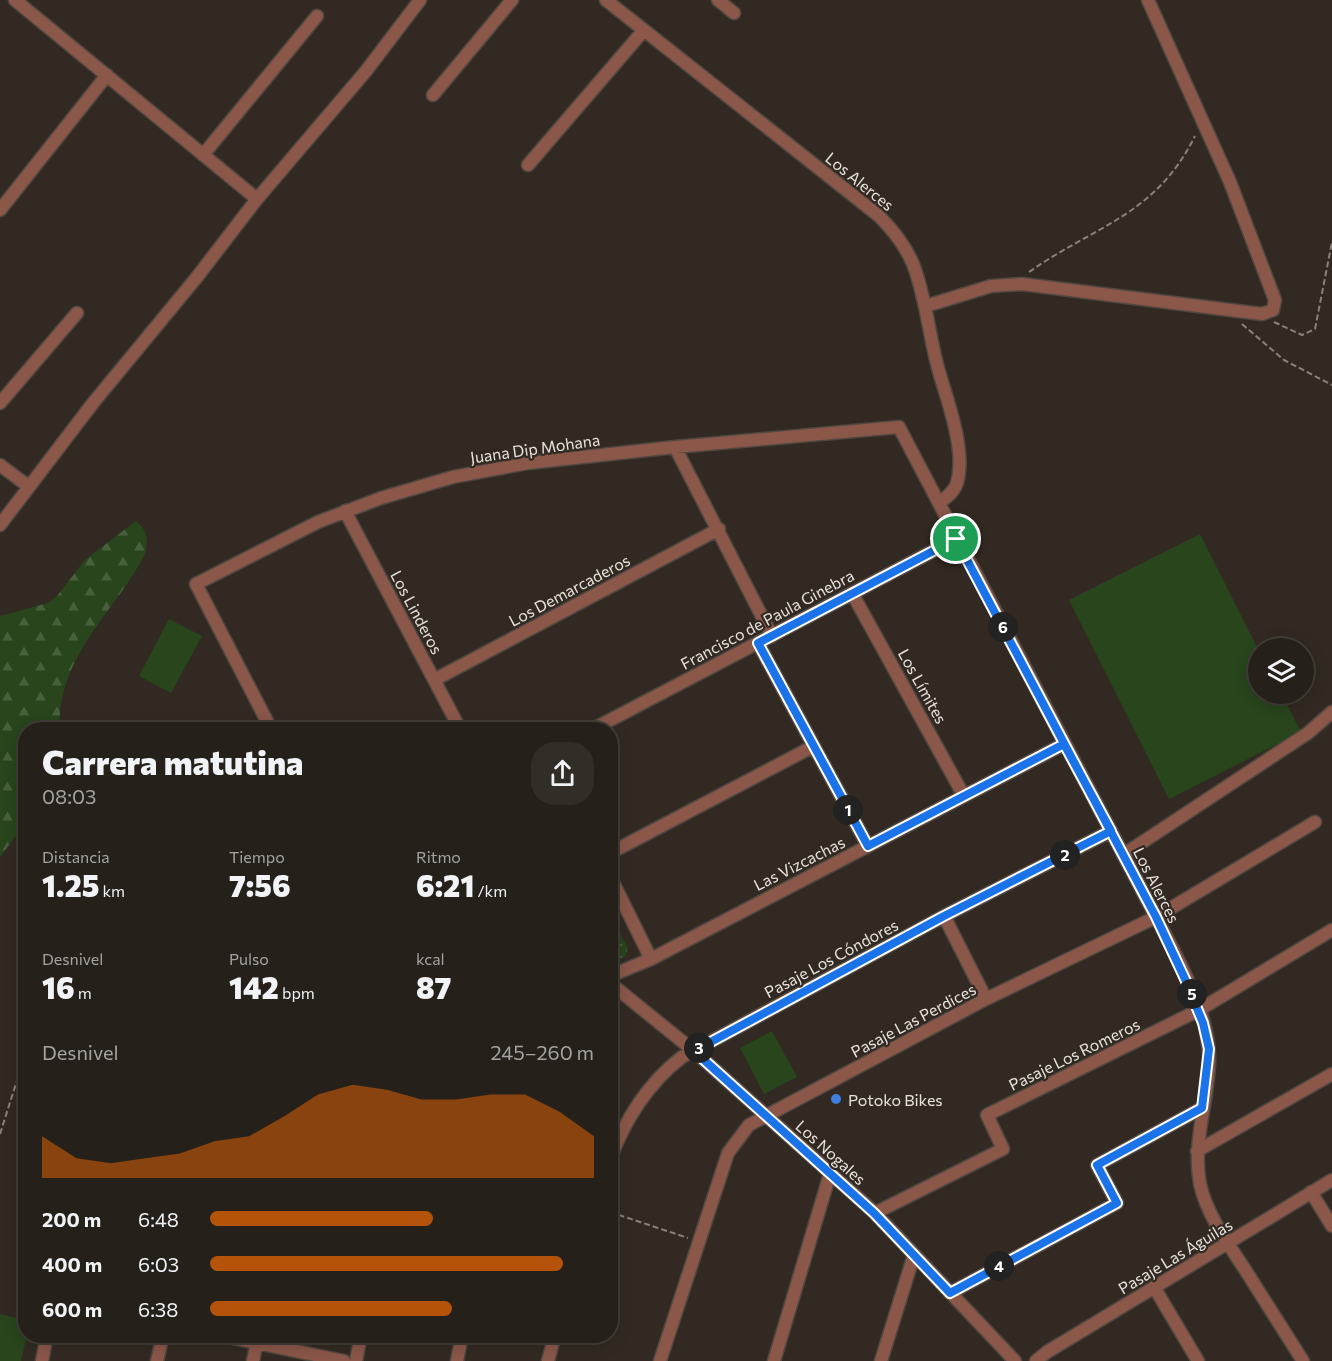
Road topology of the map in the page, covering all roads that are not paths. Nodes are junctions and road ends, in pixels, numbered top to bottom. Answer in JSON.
{"nodes":[{"id":1,"x":15,"y":0,"type":"edge"},
{"id":2,"x":420,"y":0,"type":"edge"},
{"id":3,"x":512,"y":0,"type":"edge"},
{"id":4,"x":606,"y":0,"type":"edge"},
{"id":5,"x":718,"y":0,"type":"edge"},
{"id":6,"x":1148,"y":0,"type":"edge"},
{"id":7,"x":734,"y":13,"type":"dead end"},
{"id":8,"x":317,"y":16,"type":"dead end"},
{"id":9,"x":644,"y":30,"type":"junction"},
{"id":10,"x":106,"y":75,"type":"junction"},
{"id":11,"x":433,"y":95,"type":"dead end"},
{"id":12,"x":203,"y":155,"type":"junction"},
{"id":13,"x":528,"y":165,"type":"dead end"},
{"id":14,"x":257,"y":199,"type":"junction"},
{"id":15,"x":0,"y":210,"type":"edge"},
{"id":16,"x":926,"y":306,"type":"junction"},
{"id":17,"x":77,"y":313,"type":"dead end"},
{"id":18,"x":0,"y":403,"type":"edge"},
{"id":19,"x":899,"y":427,"type":"joint"},
{"id":20,"x":675,"y":447,"type":"junction"},
{"id":21,"x":0,"y":465,"type":"edge"},
{"id":22,"x":28,"y":486,"type":"junction"},
{"id":23,"x":939,"y":503,"type":"junction"},
{"id":24,"x":345,"y":511,"type":"junction"},
{"id":25,"x":0,"y":525,"type":"edge"},
{"id":26,"x":719,"y":529,"type":"junction"},
{"id":27,"x":956,"y":539,"type":"junction"},
{"id":28,"x":852,"y":593,"type":"junction"},
{"id":29,"x":772,"y":636,"type":"junction"},
{"id":30,"x":758,"y":643,"type":"junction"},
{"id":31,"x":434,"y":680,"type":"junction"},
{"id":32,"x":1332,"y":712,"type":"edge"},
{"id":33,"x":267,"y":722,"type":"edge"},
{"id":34,"x":456,"y":722,"type":"edge"},
{"id":35,"x":606,"y":722,"type":"edge"},
{"id":36,"x":1064,"y":744,"type":"junction"},
{"id":37,"x":814,"y":746,"type":"junction"},
{"id":38,"x":964,"y":796,"type":"junction"},
{"id":39,"x":1315,"y":822,"type":"dead end"},
{"id":40,"x":1111,"y":831,"type":"junction"},
{"id":41,"x":868,"y":846,"type":"junction"},
{"id":42,"x":618,"y":849,"type":"edge"},
{"id":43,"x":1123,"y":855,"type":"junction"},
{"id":44,"x":618,"y":892,"type":"edge"},
{"id":45,"x":944,"y":916,"type":"junction"},
{"id":46,"x":1156,"y":917,"type":"junction"},
{"id":47,"x":1332,"y":930,"type":"edge"},
{"id":48,"x":651,"y":959,"type":"junction"},
{"id":49,"x":618,"y":973,"type":"edge"},
{"id":50,"x":618,"y":989,"type":"edge"},
{"id":51,"x":986,"y":999,"type":"junction"},
{"id":52,"x":1199,"y":1010,"type":"junction"},
{"id":53,"x":694,"y":1051,"type":"junction"},
{"id":54,"x":1332,"y":1074,"type":"edge"},
{"id":55,"x":1202,"y":1108,"type":"junction"},
{"id":56,"x":768,"y":1116,"type":"junction"},
{"id":57,"x":618,"y":1141,"type":"edge"},
{"id":58,"x":1197,"y":1152,"type":"junction"},
{"id":59,"x":830,"y":1174,"type":"junction"},
{"id":60,"x":1332,"y":1180,"type":"edge"},
{"id":61,"x":1311,"y":1192,"type":"junction"},
{"id":62,"x":874,"y":1213,"type":"junction"},
{"id":63,"x":1332,"y":1226,"type":"edge"},
{"id":64,"x":1228,"y":1243,"type":"junction"},
{"id":65,"x":914,"y":1255,"type":"junction"},
{"id":66,"x":1154,"y":1287,"type":"junction"},
{"id":67,"x":950,"y":1293,"type":"junction"},
{"id":68,"x":45,"y":1343,"type":"edge"},
{"id":69,"x":161,"y":1343,"type":"edge"},
{"id":70,"x":256,"y":1343,"type":"edge"},
{"id":71,"x":273,"y":1343,"type":"edge"},
{"id":72,"x":359,"y":1343,"type":"edge"},
{"id":73,"x":460,"y":1343,"type":"edge"},
{"id":74,"x":553,"y":1343,"type":"edge"},
{"id":75,"x":42,"y":1361,"type":"edge"},
{"id":76,"x":157,"y":1361,"type":"edge"},
{"id":77,"x":253,"y":1361,"type":"edge"},
{"id":78,"x":344,"y":1361,"type":"edge"},
{"id":79,"x":356,"y":1361,"type":"edge"},
{"id":80,"x":457,"y":1361,"type":"edge"},
{"id":81,"x":548,"y":1361,"type":"edge"},
{"id":82,"x":660,"y":1361,"type":"edge"},
{"id":83,"x":774,"y":1361,"type":"edge"},
{"id":84,"x":880,"y":1361,"type":"edge"},
{"id":85,"x":1015,"y":1361,"type":"edge"},
{"id":86,"x":1035,"y":1361,"type":"edge"},
{"id":87,"x":1198,"y":1361,"type":"edge"},
{"id":88,"x":1303,"y":1361,"type":"edge"}],
"edges":[{"from":1,"to":10,"type":"street"},
{"from":2,"to":14,"type":"street"},
{"from":3,"to":11,"type":"street"},
{"from":4,"to":9,"type":"street","name":"Los Alerces"},
{"from":5,"to":7,"type":"street"},
{"from":6,"to":16,"type":"street"},
{"from":8,"to":12,"type":"street"},
{"from":9,"to":13,"type":"street"},
{"from":9,"to":16,"type":"street","name":"Los Alerces"},
{"from":10,"to":12,"type":"street"},
{"from":10,"to":15,"type":"street"},
{"from":12,"to":14,"type":"street"},
{"from":14,"to":22,"type":"street"},
{"from":16,"to":23,"type":"street","name":"Los Alerces"},
{"from":17,"to":18,"type":"street"},
{"from":19,"to":20,"type":"street","name":"Juana Dip Mohana"},
{"from":19,"to":23,"type":"street","name":"Los Alerces"},
{"from":20,"to":24,"type":"street","name":"Juana Dip Mohana"},
{"from":20,"to":26,"type":"street"},
{"from":21,"to":22,"type":"street"},
{"from":22,"to":25,"type":"street"},
{"from":23,"to":27,"type":"street","name":"Los Alerces"},
{"from":24,"to":31,"type":"street","name":"Los Linderos"},
{"from":24,"to":33,"type":"street","name":"Juana Dip Mohana"},
{"from":26,"to":29,"type":"street"},
{"from":26,"to":31,"type":"street","name":"Los Demarcaderos"},
{"from":27,"to":28,"type":"street","name":"Francisco de Paula Ginebra"},
{"from":27,"to":36,"type":"street","name":"Los Alerces"},
{"from":28,"to":29,"type":"street","name":"Francisco de Paula Ginebra"},
{"from":28,"to":38,"type":"street","name":"Los Límites"},
{"from":29,"to":30,"type":"street","name":"Francisco de Paula Ginebra"},
{"from":30,"to":35,"type":"street","name":"Francisco de Paula Ginebra"},
{"from":30,"to":37,"type":"street"},
{"from":31,"to":34,"type":"street","name":"Los Linderos"},
{"from":32,"to":43,"type":"street"},
{"from":36,"to":38,"type":"street","name":"Las Vizcachas"},
{"from":36,"to":40,"type":"street","name":"Los Alerces"},
{"from":37,"to":41,"type":"street"},
{"from":37,"to":42,"type":"street"},
{"from":38,"to":41,"type":"street","name":"Las Vizcachas"},
{"from":39,"to":46,"type":"street","name":"Pasaje Las Perdices"},
{"from":40,"to":43,"type":"street","name":"Los Alerces"},
{"from":40,"to":45,"type":"street","name":"Pasaje Los Cóndores"},
{"from":41,"to":48,"type":"street","name":"Las Vizcachas"},
{"from":43,"to":46,"type":"street","name":"Los Alerces"},
{"from":44,"to":48,"type":"street"},
{"from":45,"to":51,"type":"street"},
{"from":45,"to":53,"type":"street","name":"Pasaje Los Cóndores"},
{"from":46,"to":51,"type":"street","name":"Pasaje Las Perdices"},
{"from":46,"to":52,"type":"street","name":"Los Alerces"},
{"from":47,"to":52,"type":"street","name":"Pasaje Los Romeros"},
{"from":48,"to":49,"type":"street","name":"Las Vizcachas"},
{"from":50,"to":53,"type":"street","name":"Los Nogales"},
{"from":51,"to":56,"type":"street","name":"Pasaje Las Perdices"},
{"from":52,"to":55,"type":"street","name":"Los Alerces"},
{"from":52,"to":62,"type":"street","name":"Pasaje Los Romeros"},
{"from":53,"to":56,"type":"street","name":"Los Nogales"},
{"from":53,"to":57,"type":"street","name":"Pasaje Los Cóndores"},
{"from":54,"to":58,"type":"street"},
{"from":55,"to":58,"type":"street","name":"Los Alerces"},
{"from":55,"to":67,"type":"street"},
{"from":56,"to":59,"type":"street","name":"Los Nogales"},
{"from":56,"to":82,"type":"street","name":"Pasaje Las Perdices"},
{"from":58,"to":64,"type":"street","name":"Los Alerces"},
{"from":59,"to":62,"type":"street","name":"Los Nogales"},
{"from":59,"to":83,"type":"street"},
{"from":60,"to":61,"type":"street","name":"Pasaje Las Águilas"},
{"from":61,"to":63,"type":"street"},
{"from":61,"to":64,"type":"street","name":"Pasaje Las Águilas"},
{"from":62,"to":65,"type":"street","name":"Los Nogales"},
{"from":64,"to":66,"type":"street","name":"Pasaje Las Águilas"},
{"from":64,"to":88,"type":"street","name":"Los Alerces"},
{"from":65,"to":67,"type":"street","name":"Los Nogales"},
{"from":65,"to":84,"type":"street"},
{"from":66,"to":86,"type":"street","name":"Pasaje Las Águilas"},
{"from":66,"to":87,"type":"street"},
{"from":67,"to":85,"type":"street","name":"Los Nogales"},
{"from":68,"to":75,"type":"street"},
{"from":69,"to":76,"type":"street"},
{"from":70,"to":77,"type":"street"},
{"from":71,"to":78,"type":"street"},
{"from":72,"to":79,"type":"street"},
{"from":73,"to":80,"type":"street"},
{"from":74,"to":81,"type":"street"}]}
